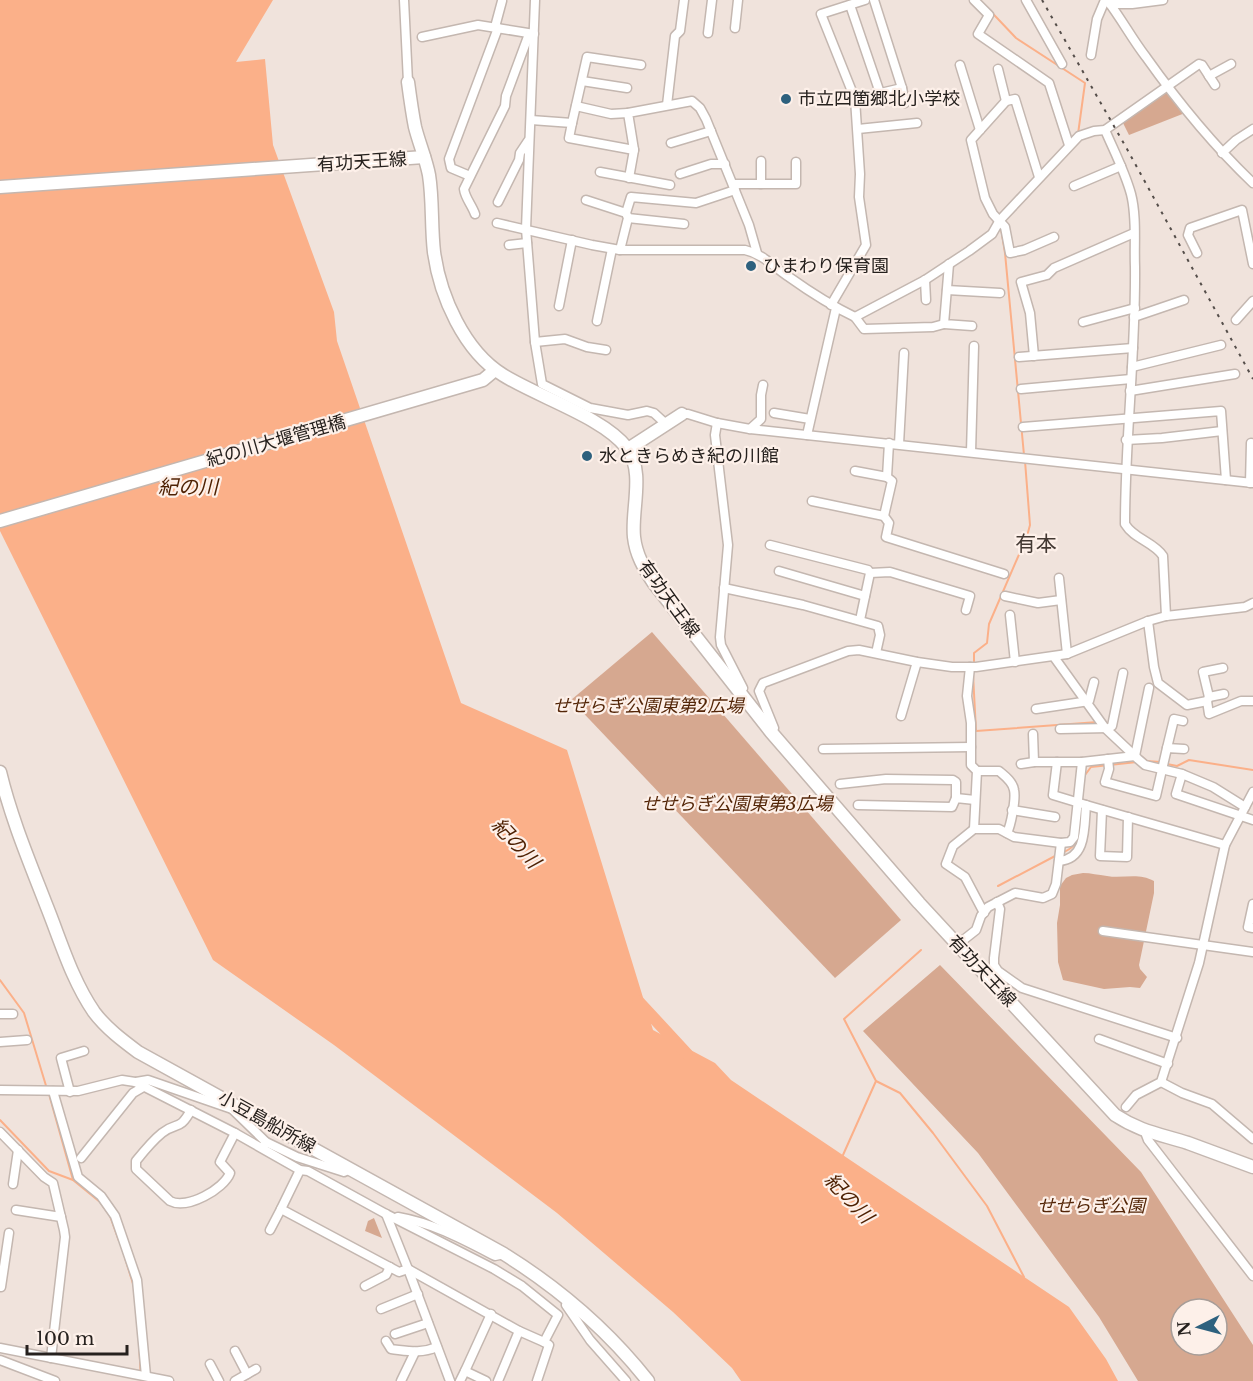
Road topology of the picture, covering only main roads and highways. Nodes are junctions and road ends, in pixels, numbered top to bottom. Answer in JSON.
{"nodes":[{"id":1,"x":408,"y":82,"type":"road end"},
{"id":2,"x":424,"y":157,"type":"junction"},
{"id":3,"x":0,"y":187,"type":"edge"},
{"id":4,"x":495,"y":370,"type":"junction"},
{"id":5,"x":682,"y":414,"type":"road end"},
{"id":6,"x":628,"y":449,"type":"junction"},
{"id":7,"x":0,"y":521,"type":"edge"},
{"id":8,"x":0,"y":772,"type":"edge"},
{"id":9,"x":1253,"y":1167,"type":"edge"},
{"id":10,"x":648,"y":1381,"type":"edge"}],
"edges":[{"from":1,"to":2,"type":"main road"},
{"from":2,"to":3,"type":"main road","name":"有功天王線"},
{"from":2,"to":4,"type":"main road","name":"有功天王線"},
{"from":4,"to":6,"type":"main road","name":"有功天王線"},
{"from":4,"to":7,"type":"main road","name":"紀の川大堰管理橋"},
{"from":5,"to":6,"type":"main road"},
{"from":6,"to":9,"type":"main road","name":"有功天王線"},
{"from":8,"to":10,"type":"main road","name":"小豆島船所線"}]}
